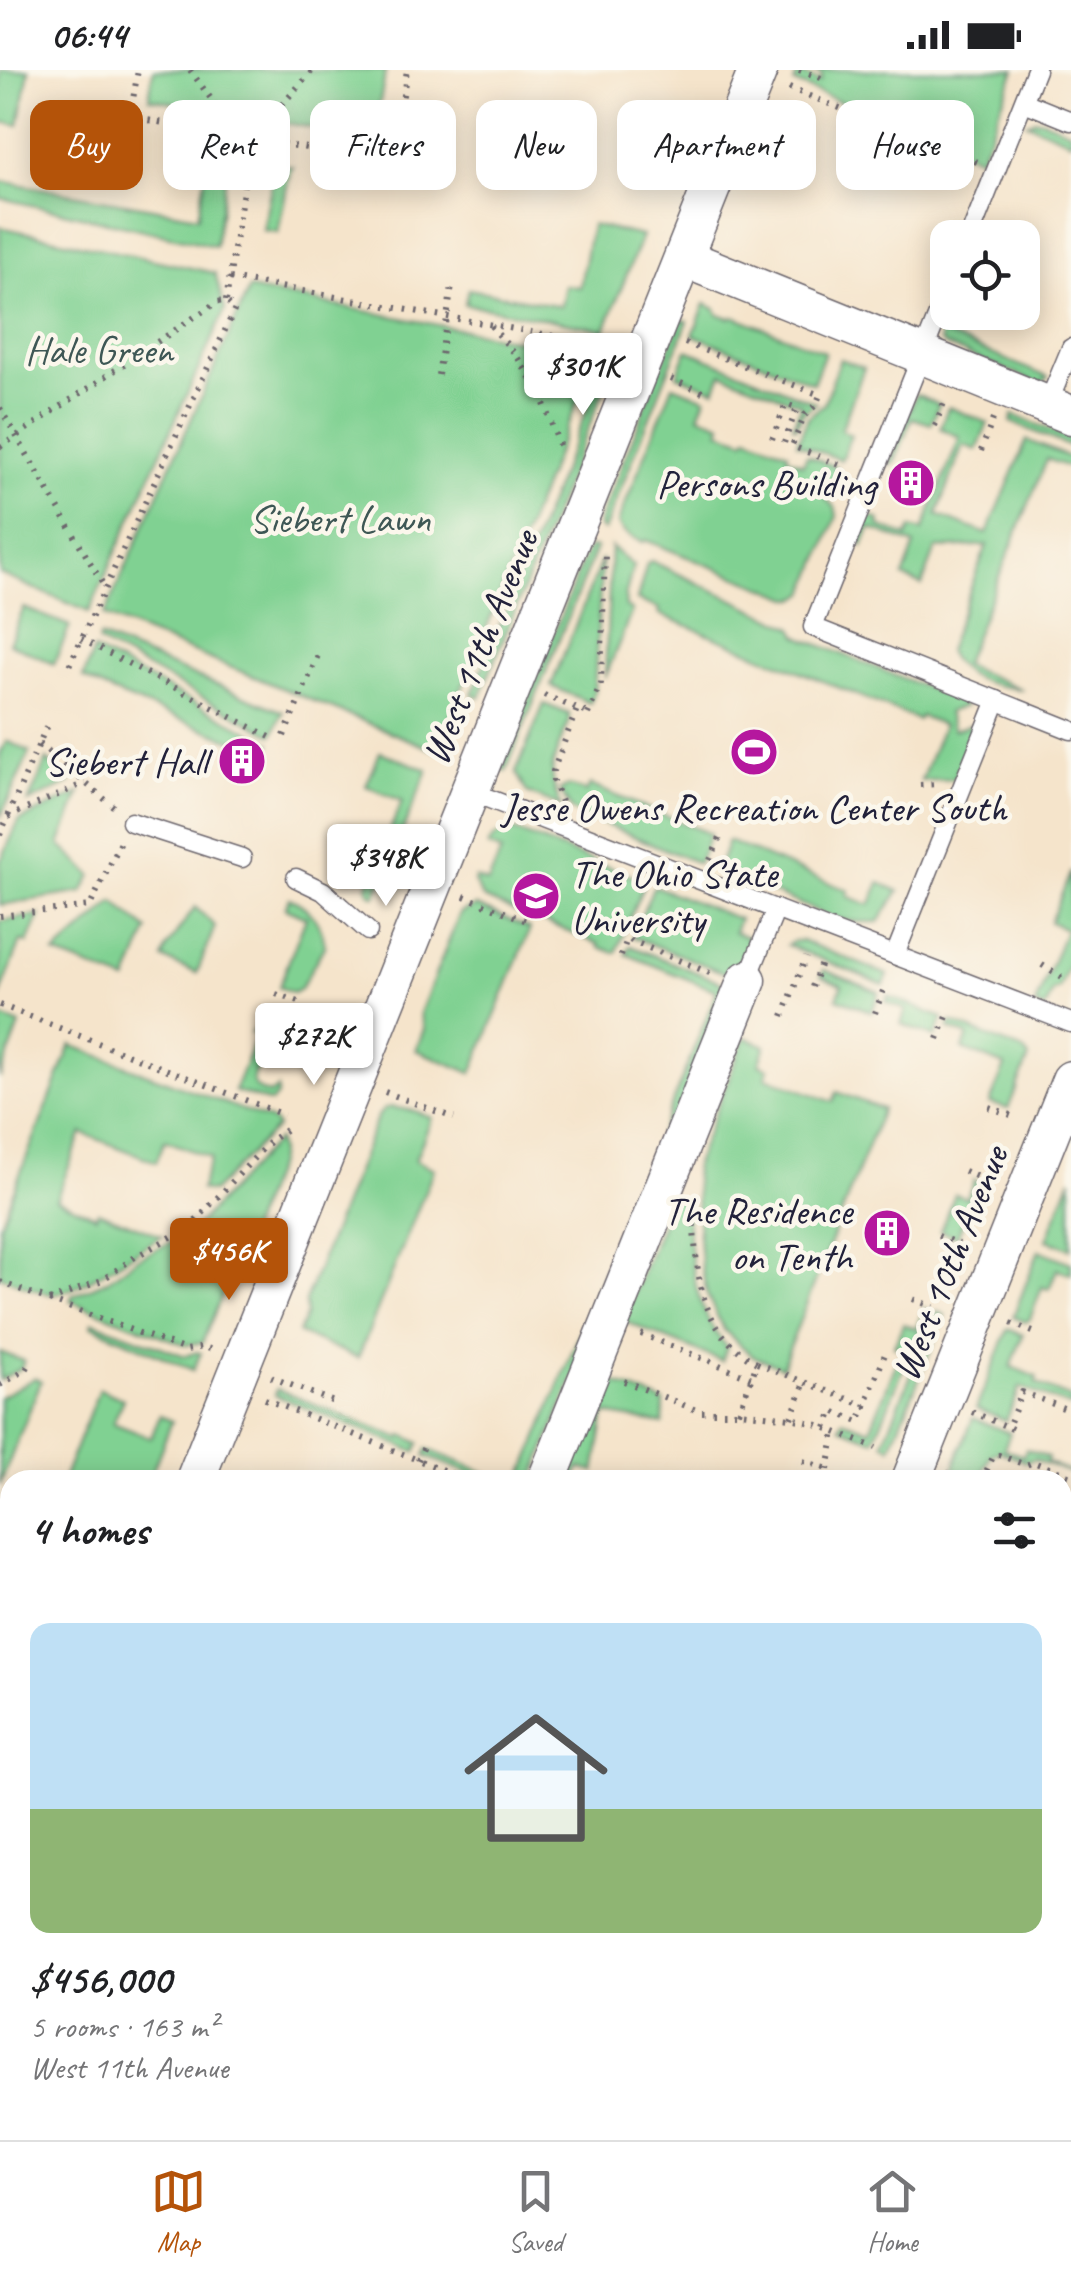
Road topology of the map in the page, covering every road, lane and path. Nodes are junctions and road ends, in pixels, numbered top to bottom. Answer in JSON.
{"nodes":[{"id":1,"x":138,"y":70,"type":"edge"},
{"id":2,"x":190,"y":70,"type":"edge"},
{"id":3,"x":313,"y":70,"type":"edge"},
{"id":4,"x":407,"y":70,"type":"edge"},
{"id":5,"x":800,"y":70,"type":"edge"},
{"id":6,"x":1036,"y":70,"type":"edge"},
{"id":7,"x":821,"y":78,"type":"dead end"},
{"id":8,"x":773,"y":79,"type":"edge"},
{"id":9,"x":133,"y":100,"type":"edge"},
{"id":10,"x":212,"y":100,"type":"edge"},
{"id":11,"x":286,"y":100,"type":"edge"},
{"id":12,"x":1024,"y":102,"type":"junction"},
{"id":13,"x":1071,"y":121,"type":"edge"},
{"id":14,"x":290,"y":146,"type":"edge"},
{"id":15,"x":996,"y":169,"type":"junction"},
{"id":16,"x":243,"y":190,"type":"edge"},
{"id":17,"x":976,"y":220,"type":"edge"},
{"id":18,"x":684,"y":258,"type":"junction"},
{"id":19,"x":230,"y":278,"type":"junction"},
{"id":20,"x":452,"y":286,"type":"dead end"},
{"id":21,"x":226,"y":301,"type":"junction"},
{"id":22,"x":449,"y":317,"type":"junction"},
{"id":23,"x":490,"y":325,"type":"junction"},
{"id":24,"x":932,"y":330,"type":"edge"},
{"id":25,"x":684,"y":342,"type":"dead end"},
{"id":26,"x":604,"y":346,"type":"dead end"},
{"id":27,"x":1071,"y":348,"type":"edge"},
{"id":28,"x":922,"y":355,"type":"junction"},
{"id":29,"x":438,"y":375,"type":"dead end"},
{"id":30,"x":669,"y":379,"type":"dead end"},
{"id":31,"x":707,"y":394,"type":"dead end"},
{"id":32,"x":946,"y":399,"type":"dead end"},
{"id":33,"x":0,"y":408,"type":"edge"},
{"id":34,"x":1059,"y":410,"type":"edge"},
{"id":35,"x":994,"y":418,"type":"dead end"},
{"id":36,"x":934,"y":426,"type":"dead end"},
{"id":37,"x":17,"y":436,"type":"junction"},
{"id":38,"x":788,"y":445,"type":"junction"},
{"id":39,"x":0,"y":447,"type":"edge"},
{"id":40,"x":561,"y":450,"type":"dead end"},
{"id":41,"x":980,"y":451,"type":"dead end"},
{"id":42,"x":840,"y":465,"type":"dead end"},
{"id":43,"x":606,"y":538,"type":"dead end"},
{"id":44,"x":105,"y":587,"type":"junction"},
{"id":45,"x":81,"y":639,"type":"junction"},
{"id":46,"x":319,"y":654,"type":"dead end"},
{"id":47,"x":67,"y":670,"type":"dead end"},
{"id":48,"x":543,"y":694,"type":"dead end"},
{"id":49,"x":997,"y":700,"type":"junction"},
{"id":50,"x":577,"y":709,"type":"junction"},
{"id":51,"x":47,"y":725,"type":"dead end"},
{"id":52,"x":1071,"y":730,"type":"edge"},
{"id":53,"x":284,"y":736,"type":"dead end"},
{"id":54,"x":272,"y":738,"type":"dead end"},
{"id":55,"x":39,"y":744,"type":"junction"},
{"id":56,"x":85,"y":783,"type":"junction"},
{"id":57,"x":469,"y":792,"type":"junction"},
{"id":58,"x":565,"y":809,"type":"dead end"},
{"id":59,"x":8,"y":818,"type":"junction"},
{"id":60,"x":131,"y":822,"type":"junction"},
{"id":61,"x":0,"y":835,"type":"edge"},
{"id":62,"x":242,"y":858,"type":"dead end"},
{"id":63,"x":296,"y":878,"type":"dead end"},
{"id":64,"x":463,"y":895,"type":"dead end"},
{"id":65,"x":776,"y":909,"type":"junction"},
{"id":66,"x":0,"y":916,"type":"edge"},
{"id":67,"x":532,"y":923,"type":"dead end"},
{"id":68,"x":368,"y":931,"type":"dead end"},
{"id":69,"x":895,"y":955,"type":"junction"},
{"id":70,"x":621,"y":956,"type":"dead end"},
{"id":71,"x":806,"y":957,"type":"dead end"},
{"id":72,"x":821,"y":963,"type":"dead end"},
{"id":73,"x":1042,"y":965,"type":"dead end"},
{"id":74,"x":1068,"y":981,"type":"dead end"},
{"id":75,"x":746,"y":984,"type":"junction"},
{"id":76,"x":812,"y":988,"type":"dead end"},
{"id":77,"x":884,"y":988,"type":"dead end"},
{"id":78,"x":276,"y":994,"type":"dead end"},
{"id":79,"x":299,"y":1002,"type":"dead end"},
{"id":80,"x":0,"y":1005,"type":"edge"},
{"id":81,"x":875,"y":1014,"type":"dead end"},
{"id":82,"x":948,"y":1014,"type":"dead end"},
{"id":83,"x":783,"y":1016,"type":"dead end"},
{"id":84,"x":1071,"y":1023,"type":"edge"},
{"id":85,"x":938,"y":1039,"type":"dead end"},
{"id":86,"x":1071,"y":1080,"type":"edge"},
{"id":87,"x":385,"y":1092,"type":"dead end"},
{"id":88,"x":989,"y":1106,"type":"dead end"},
{"id":89,"x":284,"y":1114,"type":"dead end"},
{"id":90,"x":1011,"y":1115,"type":"dead end"},
{"id":91,"x":454,"y":1118,"type":"dead end"},
{"id":92,"x":288,"y":1129,"type":"dead end"},
{"id":93,"x":964,"y":1172,"type":"dead end"},
{"id":94,"x":985,"y":1180,"type":"dead end"},
{"id":95,"x":692,"y":1202,"type":"dead end"},
{"id":96,"x":938,"y":1236,"type":"dead end"},
{"id":97,"x":959,"y":1244,"type":"dead end"},
{"id":98,"x":0,"y":1282,"type":"edge"},
{"id":99,"x":913,"y":1299,"type":"dead end"},
{"id":100,"x":49,"y":1301,"type":"junction"},
{"id":101,"x":933,"y":1307,"type":"dead end"},
{"id":102,"x":1010,"y":1323,"type":"dead end"},
{"id":103,"x":637,"y":1332,"type":"dead end"},
{"id":104,"x":1038,"y":1334,"type":"dead end"},
{"id":105,"x":210,"y":1350,"type":"dead end"},
{"id":106,"x":880,"y":1352,"type":"dead end"},
{"id":107,"x":757,"y":1363,"type":"junction"},
{"id":108,"x":30,"y":1364,"type":"dead end"},
{"id":109,"x":271,"y":1377,"type":"dead end"},
{"id":110,"x":752,"y":1378,"type":"junction"},
{"id":111,"x":619,"y":1379,"type":"dead end"},
{"id":112,"x":805,"y":1382,"type":"junction"},
{"id":113,"x":0,"y":1385,"type":"edge"},
{"id":114,"x":263,"y":1398,"type":"dead end"},
{"id":115,"x":340,"y":1404,"type":"dead end"},
{"id":116,"x":866,"y":1406,"type":"junction"},
{"id":117,"x":1071,"y":1411,"type":"edge"},
{"id":118,"x":739,"y":1412,"type":"junction"},
{"id":119,"x":974,"y":1414,"type":"dead end"},
{"id":120,"x":790,"y":1418,"type":"junction"},
{"id":121,"x":826,"y":1428,"type":"junction"},
{"id":122,"x":835,"y":1432,"type":"junction"},
{"id":123,"x":425,"y":1444,"type":"dead end"},
{"id":124,"x":876,"y":1448,"type":"dead end"},
{"id":125,"x":418,"y":1460,"type":"junction"},
{"id":126,"x":802,"y":1460,"type":"dead end"},
{"id":127,"x":199,"y":1470,"type":"edge"},
{"id":128,"x":443,"y":1470,"type":"edge"},
{"id":129,"x":551,"y":1470,"type":"edge"},
{"id":130,"x":828,"y":1470,"type":"joint"},
{"id":131,"x":915,"y":1470,"type":"edge"},
{"id":132,"x":986,"y":1470,"type":"edge"},
{"id":133,"x":1055,"y":1470,"type":"edge"}],
"edges":[{"from":1,"to":9,"type":"path"},
{"from":2,"to":10,"type":"path"},
{"from":3,"to":11,"type":"path"},
{"from":4,"to":14,"type":"path"},
{"from":5,"to":7,"type":"path"},
{"from":6,"to":12,"type":"lane"},
{"from":8,"to":15,"type":"path"},
{"from":8,"to":18,"type":"street","name":"West 11th Avenue"},
{"from":12,"to":13,"type":"lane"},
{"from":12,"to":15,"type":"lane"},
{"from":15,"to":17,"type":"lane"},
{"from":16,"to":19,"type":"path"},
{"from":18,"to":28,"type":"street"},
{"from":18,"to":57,"type":"street","name":"West 11th Avenue"},
{"from":19,"to":21,"type":"path"},
{"from":19,"to":22,"type":"path"},
{"from":20,"to":22,"type":"path"},
{"from":21,"to":37,"type":"path"},
{"from":21,"to":44,"type":"path"},
{"from":22,"to":23,"type":"path"},
{"from":22,"to":29,"type":"path"},
{"from":23,"to":26,"type":"path"},
{"from":23,"to":40,"type":"path"},
{"from":24,"to":28,"type":"lane"},
{"from":25,"to":38,"type":"path"},
{"from":27,"to":34,"type":"lane"},
{"from":28,"to":34,"type":"street"},
{"from":28,"to":49,"type":"lane"},
{"from":30,"to":31,"type":"path"},
{"from":32,"to":36,"type":"path"},
{"from":33,"to":37,"type":"path"},
{"from":35,"to":41,"type":"path"},
{"from":37,"to":39,"type":"path"},
{"from":37,"to":44,"type":"path"},
{"from":38,"to":38,"type":"path"},
{"from":38,"to":42,"type":"path"},
{"from":43,"to":50,"type":"path"},
{"from":44,"to":45,"type":"path"},
{"from":45,"to":47,"type":"path"},
{"from":45,"to":54,"type":"path"},
{"from":46,"to":53,"type":"path"},
{"from":48,"to":50,"type":"path"},
{"from":49,"to":52,"type":"lane"},
{"from":49,"to":69,"type":"lane"},
{"from":50,"to":58,"type":"path"},
{"from":51,"to":55,"type":"path"},
{"from":55,"to":56,"type":"path"},
{"from":55,"to":59,"type":"path"},
{"from":56,"to":59,"type":"path"},
{"from":56,"to":60,"type":"path"},
{"from":57,"to":65,"type":"lane"},
{"from":57,"to":127,"type":"street","name":"West 11th Avenue"},
{"from":59,"to":61,"type":"path"},
{"from":60,"to":62,"type":"lane"},
{"from":60,"to":66,"type":"path"},
{"from":63,"to":68,"type":"lane"},
{"from":64,"to":67,"type":"path"},
{"from":65,"to":69,"type":"lane"},
{"from":65,"to":75,"type":"lane"},
{"from":69,"to":84,"type":"lane"},
{"from":70,"to":75,"type":"path"},
{"from":71,"to":83,"type":"path"},
{"from":72,"to":76,"type":"path"},
{"from":73,"to":74,"type":"path"},
{"from":75,"to":129,"type":"street"},
{"from":77,"to":81,"type":"path"},
{"from":78,"to":79,"type":"path"},
{"from":80,"to":89,"type":"path"},
{"from":82,"to":85,"type":"path"},
{"from":86,"to":131,"type":"street","name":"West 10th Avenue"},
{"from":87,"to":91,"type":"path"},
{"from":88,"to":90,"type":"path"},
{"from":92,"to":100,"type":"path"},
{"from":93,"to":94,"type":"path"},
{"from":95,"to":107,"type":"path"},
{"from":96,"to":97,"type":"path"},
{"from":98,"to":100,"type":"path"},
{"from":99,"to":101,"type":"path"},
{"from":100,"to":105,"type":"path"},
{"from":102,"to":104,"type":"path"},
{"from":103,"to":110,"type":"path"},
{"from":106,"to":116,"type":"path"},
{"from":107,"to":110,"type":"path"},
{"from":107,"to":112,"type":"path"},
{"from":108,"to":113,"type":"path"},
{"from":109,"to":115,"type":"path"},
{"from":110,"to":118,"type":"path"},
{"from":111,"to":118,"type":"path"},
{"from":112,"to":116,"type":"path"},
{"from":112,"to":120,"type":"path"},
{"from":114,"to":125,"type":"path"},
{"from":116,"to":121,"type":"path"},
{"from":117,"to":119,"type":"path"},
{"from":118,"to":120,"type":"path"},
{"from":120,"to":121,"type":"path"},
{"from":121,"to":122,"type":"path"},
{"from":122,"to":124,"type":"path"},
{"from":122,"to":130,"type":"path"},
{"from":123,"to":125,"type":"path"},
{"from":125,"to":128,"type":"path"},
{"from":126,"to":130,"type":"path"},
{"from":132,"to":133,"type":"path"}]}
